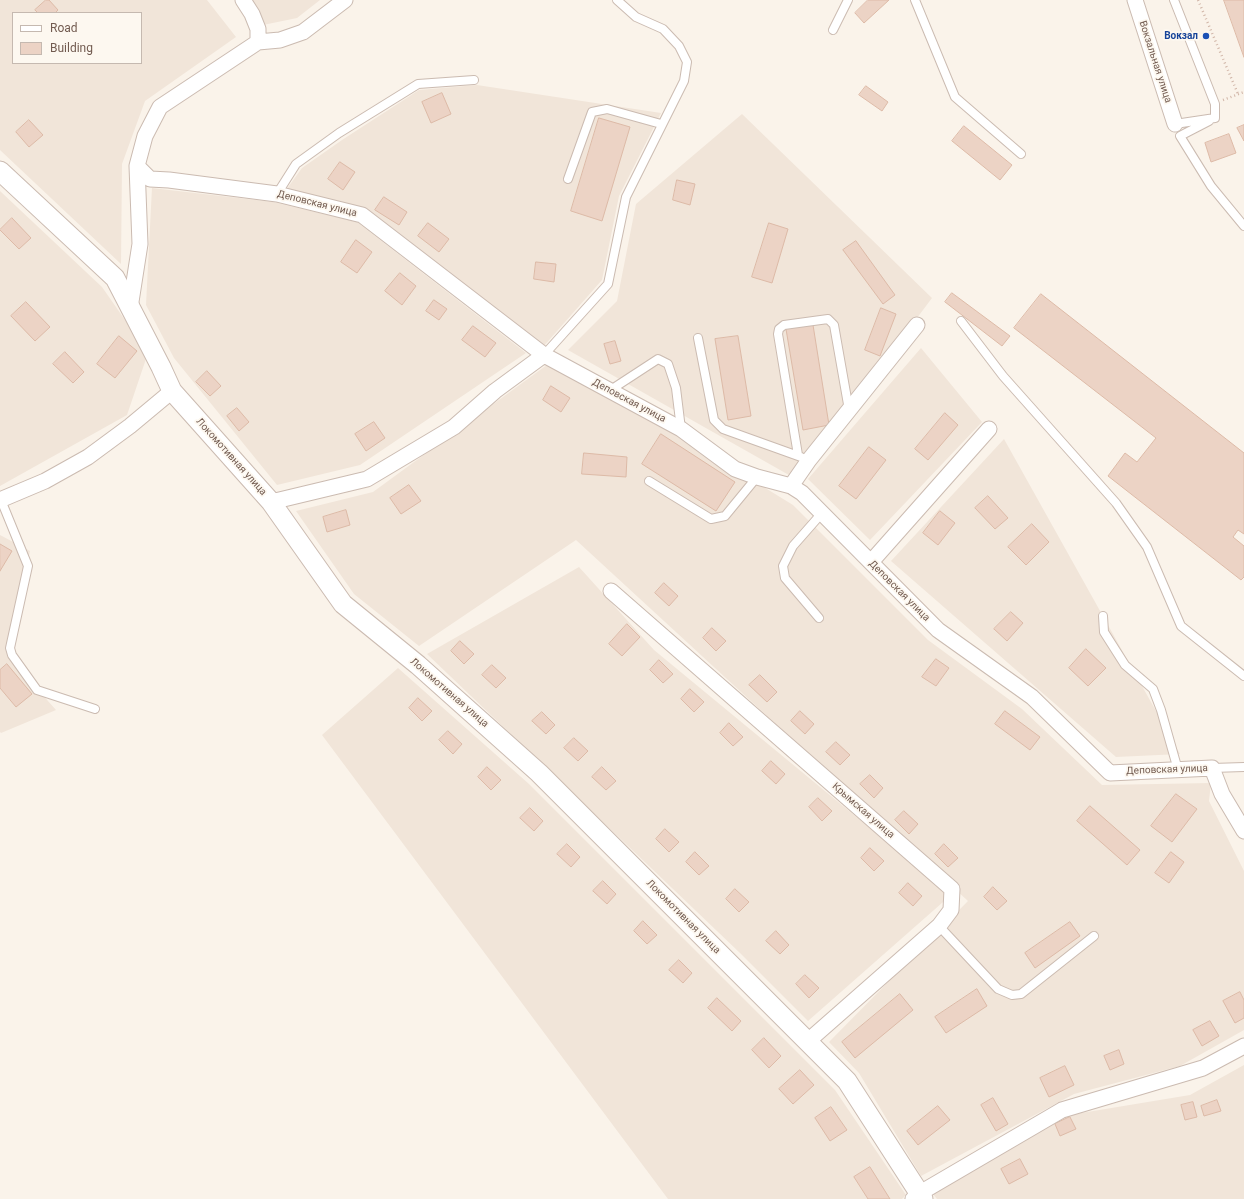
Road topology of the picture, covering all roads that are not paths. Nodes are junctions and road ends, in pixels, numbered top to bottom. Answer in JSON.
{"nodes":[{"id":1,"x":243,"y":0,"type":"edge"},
{"id":2,"x":344,"y":0,"type":"edge"},
{"id":3,"x":617,"y":0,"type":"edge"},
{"id":4,"x":848,"y":0,"type":"edge"},
{"id":5,"x":915,"y":0,"type":"edge"},
{"id":6,"x":1135,"y":0,"type":"edge"},
{"id":7,"x":1174,"y":0,"type":"edge"},
{"id":8,"x":833,"y":30,"type":"dead end"},
{"id":9,"x":258,"y":42,"type":"junction"},
{"id":10,"x":474,"y":80,"type":"dead end"},
{"id":11,"x":1215,"y":118,"type":"junction"},
{"id":12,"x":661,"y":124,"type":"junction"},
{"id":13,"x":1175,"y":124,"type":"joint"},
{"id":14,"x":1021,"y":154,"type":"dead end"},
{"id":15,"x":137,"y":166,"type":"junction"},
{"id":16,"x":0,"y":171,"type":"edge"},
{"id":17,"x":568,"y":179,"type":"dead end"},
{"id":18,"x":277,"y":194,"type":"junction"},
{"id":19,"x":1244,"y":226,"type":"edge"},
{"id":20,"x":130,"y":308,"type":"junction"},
{"id":21,"x":961,"y":321,"type":"dead end"},
{"id":22,"x":917,"y":325,"type":"dead end"},
{"id":23,"x":698,"y":338,"type":"dead end"},
{"id":24,"x":544,"y":355,"type":"junction"},
{"id":25,"x":610,"y":390,"type":"junction"},
{"id":26,"x":172,"y":391,"type":"junction"},
{"id":27,"x":849,"y":410,"type":"junction"},
{"id":28,"x":681,"y":429,"type":"junction"},
{"id":29,"x":989,"y":429,"type":"dead end"},
{"id":30,"x":803,"y":458,"type":"junction"},
{"id":31,"x":757,"y":477,"type":"junction"},
{"id":32,"x":649,"y":481,"type":"dead end"},
{"id":33,"x":791,"y":486,"type":"junction"},
{"id":34,"x":0,"y":501,"type":"edge"},
{"id":35,"x":271,"y":502,"type":"junction"},
{"id":36,"x":822,"y":513,"type":"junction"},
{"id":37,"x":870,"y":562,"type":"junction"},
{"id":38,"x":611,"y":591,"type":"dead end"},
{"id":39,"x":1103,"y":616,"type":"dead end"},
{"id":40,"x":819,"y":618,"type":"dead end"},
{"id":41,"x":1244,"y":676,"type":"edge"},
{"id":42,"x":95,"y":710,"type":"dead end"},
{"id":43,"x":1244,"y":767,"type":"edge"},
{"id":44,"x":1212,"y":768,"type":"junction"},
{"id":45,"x":1178,"y":770,"type":"junction"},
{"id":46,"x":1244,"y":831,"type":"edge"},
{"id":47,"x":939,"y":926,"type":"junction"},
{"id":48,"x":1094,"y":936,"type":"dead end"},
{"id":49,"x":807,"y":1042,"type":"junction"},
{"id":50,"x":1244,"y":1046,"type":"edge"},
{"id":51,"x":919,"y":1197,"type":"edge"}],
"edges":[{"from":1,"to":9,"type":"street"},
{"from":2,"to":9,"type":"street"},
{"from":3,"to":12,"type":"lane"},
{"from":4,"to":8,"type":"lane"},
{"from":5,"to":14,"type":"lane"},
{"from":6,"to":13,"type":"street","name":"Вокзальная улица"},
{"from":7,"to":11,"type":"lane"},
{"from":9,"to":15,"type":"street"},
{"from":10,"to":18,"type":"lane"},
{"from":11,"to":13,"type":"lane"},
{"from":11,"to":19,"type":"lane"},
{"from":12,"to":17,"type":"lane"},
{"from":12,"to":24,"type":"lane"},
{"from":15,"to":18,"type":"street","name":"Деповская улица"},
{"from":15,"to":20,"type":"street"},
{"from":16,"to":20,"type":"street","name":"Локомотивная улица"},
{"from":18,"to":24,"type":"street","name":"Деповская улица"},
{"from":20,"to":26,"type":"street","name":"Локомотивная улица"},
{"from":21,"to":41,"type":"lane"},
{"from":22,"to":27,"type":"street"},
{"from":23,"to":30,"type":"lane"},
{"from":24,"to":25,"type":"street","name":"Деповская улица"},
{"from":24,"to":35,"type":"street"},
{"from":25,"to":28,"type":"street","name":"Деповская улица"},
{"from":25,"to":28,"type":"lane"},
{"from":26,"to":34,"type":"street"},
{"from":26,"to":35,"type":"street","name":"Локомотивная улица"},
{"from":27,"to":30,"type":"street"},
{"from":27,"to":30,"type":"lane"},
{"from":28,"to":31,"type":"street","name":"Деповская улица"},
{"from":29,"to":37,"type":"street"},
{"from":30,"to":33,"type":"street"},
{"from":31,"to":32,"type":"lane"},
{"from":31,"to":33,"type":"street","name":"Деповская улица"},
{"from":33,"to":36,"type":"street","name":"Деповская улица"},
{"from":34,"to":42,"type":"lane"},
{"from":35,"to":49,"type":"street","name":"Локомотивная улица"},
{"from":36,"to":37,"type":"street","name":"Деповская улица"},
{"from":36,"to":40,"type":"lane"},
{"from":37,"to":45,"type":"street","name":"Деповская улица"},
{"from":38,"to":47,"type":"street","name":"Крымская улица"},
{"from":39,"to":45,"type":"lane"},
{"from":43,"to":44,"type":"lane"},
{"from":44,"to":45,"type":"street","name":"Деповская улица"},
{"from":44,"to":46,"type":"street","name":"Деповская улица"},
{"from":47,"to":48,"type":"lane"},
{"from":47,"to":49,"type":"street","name":"Крымская улица"},
{"from":49,"to":51,"type":"street","name":"Локомотивная улица"},
{"from":50,"to":51,"type":"street"}]}
